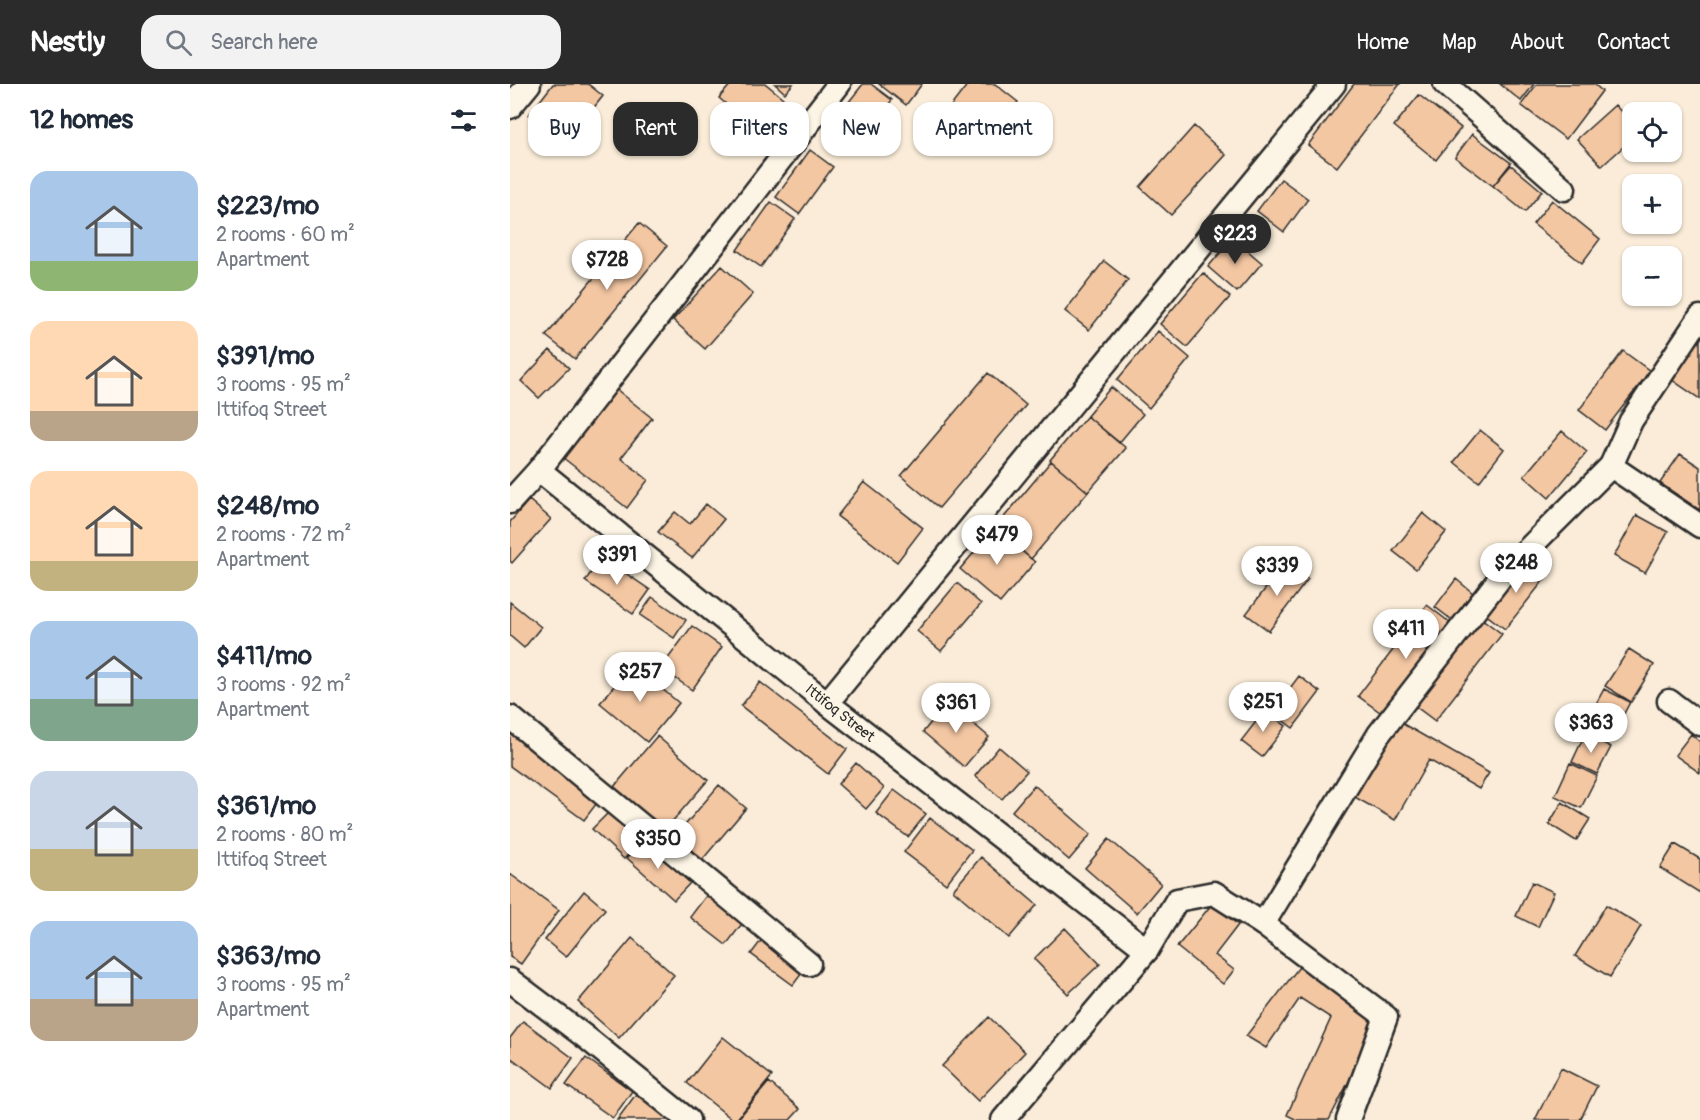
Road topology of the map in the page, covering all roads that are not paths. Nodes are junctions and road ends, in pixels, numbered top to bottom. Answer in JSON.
{"nodes":[{"id":1,"x":529,"y":84,"type":"edge"},
{"id":2,"x":839,"y":84,"type":"edge"},
{"id":3,"x":1334,"y":84,"type":"edge"},
{"id":4,"x":1446,"y":84,"type":"edge"},
{"id":5,"x":510,"y":107,"type":"edge"},
{"id":6,"x":1564,"y":189,"type":"dead end"},
{"id":7,"x":1700,"y":317,"type":"edge"},
{"id":8,"x":1611,"y":466,"type":"junction"},
{"id":9,"x":538,"y":470,"type":"junction"},
{"id":10,"x":510,"y":502,"type":"edge"},
{"id":11,"x":1700,"y":526,"type":"edge"},
{"id":12,"x":1669,"y":700,"type":"dead end"},
{"id":13,"x":827,"y":703,"type":"junction"},
{"id":14,"x":510,"y":717,"type":"edge"},
{"id":15,"x":1700,"y":724,"type":"edge"},
{"id":16,"x":1263,"y":924,"type":"junction"},
{"id":17,"x":1146,"y":950,"type":"junction"},
{"id":18,"x":809,"y":963,"type":"dead end"},
{"id":19,"x":510,"y":980,"type":"edge"},
{"id":20,"x":688,"y":1120,"type":"edge"},
{"id":21,"x":1003,"y":1120,"type":"edge"},
{"id":22,"x":1348,"y":1120,"type":"edge"}],
"edges":[{"from":1,"to":5,"type":"street"},
{"from":2,"to":9,"type":"street"},
{"from":3,"to":13,"type":"street"},
{"from":4,"to":6,"type":"street"},
{"from":7,"to":8,"type":"street"},
{"from":8,"to":11,"type":"street"},
{"from":8,"to":16,"type":"street"},
{"from":9,"to":10,"type":"street"},
{"from":9,"to":13,"type":"street","name":"Ittifoq Street"},
{"from":12,"to":15,"type":"street"},
{"from":13,"to":17,"type":"street","name":"Ittifoq Street"},
{"from":14,"to":18,"type":"street"},
{"from":16,"to":17,"type":"street"},
{"from":16,"to":22,"type":"street"},
{"from":17,"to":21,"type":"street"},
{"from":19,"to":20,"type":"street"}]}
